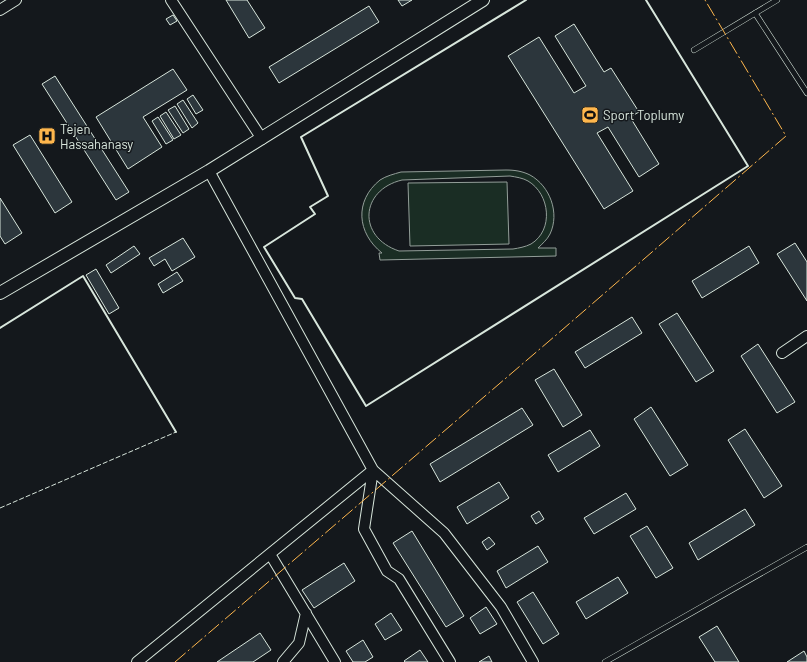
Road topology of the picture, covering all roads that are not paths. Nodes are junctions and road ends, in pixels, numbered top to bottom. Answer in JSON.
{"nodes":[{"id":1,"x":16,"y":0,"type":"edge"},
{"id":2,"x":170,"y":0,"type":"edge"},
{"id":3,"x":483,"y":0,"type":"edge"},
{"id":4,"x":777,"y":0,"type":"edge"},
{"id":5,"x":0,"y":10,"type":"edge"},
{"id":6,"x":755,"y":13,"type":"junction"},
{"id":7,"x":694,"y":50,"type":"dead end"},
{"id":8,"x":807,"y":93,"type":"edge"},
{"id":9,"x":262,"y":139,"type":"junction"},
{"id":10,"x":209,"y":170,"type":"junction"},
{"id":11,"x":0,"y":293,"type":"edge"},
{"id":12,"x":807,"y":336,"type":"edge"},
{"id":13,"x":782,"y":353,"type":"dead end"},
{"id":14,"x":373,"y":470,"type":"junction"},
{"id":15,"x":807,"y":547,"type":"edge"},
{"id":16,"x":270,"y":554,"type":"junction"},
{"id":17,"x":306,"y":613,"type":"junction"},
{"id":18,"x":137,"y":662,"type":"edge"},
{"id":19,"x":283,"y":662,"type":"edge"},
{"id":20,"x":335,"y":662,"type":"edge"},
{"id":21,"x":450,"y":662,"type":"edge"},
{"id":22,"x":533,"y":662,"type":"edge"},
{"id":23,"x":605,"y":662,"type":"edge"}],
"edges":[{"from":1,"to":5,"type":"street"},
{"from":2,"to":9,"type":"street"},
{"from":3,"to":9,"type":"street"},
{"from":4,"to":6,"type":"lane"},
{"from":6,"to":7,"type":"lane"},
{"from":6,"to":8,"type":"lane"},
{"from":9,"to":10,"type":"street"},
{"from":10,"to":11,"type":"street"},
{"from":10,"to":14,"type":"street"},
{"from":12,"to":13,"type":"street"},
{"from":14,"to":16,"type":"street"},
{"from":14,"to":21,"type":"street"},
{"from":14,"to":22,"type":"street"},
{"from":15,"to":23,"type":"lane"},
{"from":16,"to":17,"type":"street"},
{"from":16,"to":18,"type":"street"},
{"from":17,"to":19,"type":"street"},
{"from":17,"to":20,"type":"street"}]}
